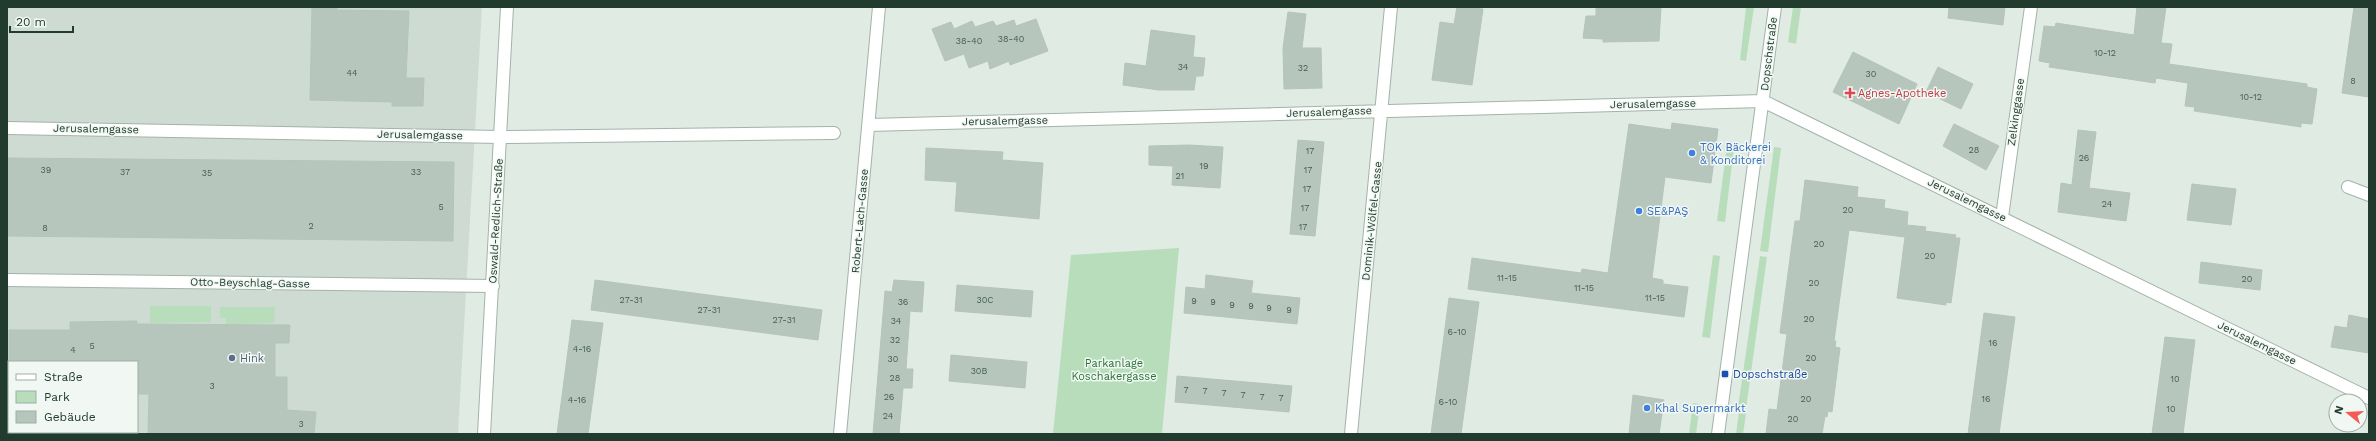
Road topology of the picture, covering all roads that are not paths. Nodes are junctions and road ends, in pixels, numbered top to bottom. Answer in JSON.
{"nodes":[{"id":1,"x":507,"y":7,"type":"edge"},
{"id":2,"x":879,"y":7,"type":"edge"},
{"id":3,"x":1391,"y":7,"type":"edge"},
{"id":4,"x":1775,"y":7,"type":"edge"},
{"id":5,"x":2030,"y":7,"type":"edge"},
{"id":6,"x":1763,"y":101,"type":"junction"},
{"id":7,"x":1383,"y":111,"type":"junction"},
{"id":8,"x":869,"y":125,"type":"junction"},
{"id":9,"x":7,"y":128,"type":"edge"},
{"id":10,"x":834,"y":133,"type":"dead end"},
{"id":11,"x":500,"y":137,"type":"junction"},
{"id":12,"x":2348,"y":187,"type":"dead end"},
{"id":13,"x":2369,"y":195,"type":"edge"},
{"id":14,"x":2002,"y":216,"type":"junction"},
{"id":15,"x":7,"y":280,"type":"edge"},
{"id":16,"x":493,"y":286,"type":"junction"},
{"id":17,"x":2369,"y":398,"type":"edge"},
{"id":18,"x":484,"y":434,"type":"edge"},
{"id":19,"x":840,"y":434,"type":"edge"},
{"id":20,"x":1351,"y":434,"type":"edge"},
{"id":21,"x":1718,"y":434,"type":"edge"}],
"edges":[{"from":1,"to":11,"type":"street","name":"Oswald-Redlich-Straße"},
{"from":2,"to":8,"type":"street","name":"Robert-Lach-Gasse"},
{"from":3,"to":7,"type":"street","name":"Dominik-Wölfel-Gasse"},
{"from":4,"to":6,"type":"street","name":"Dopschstraße"},
{"from":5,"to":14,"type":"street","name":"Zelkinggasse"},
{"from":6,"to":7,"type":"street","name":"Jerusalemgasse"},
{"from":6,"to":14,"type":"street","name":"Jerusalemgasse"},
{"from":6,"to":21,"type":"street","name":"Dopschstraße"},
{"from":7,"to":8,"type":"street","name":"Jerusalemgasse"},
{"from":7,"to":20,"type":"street","name":"Dominik-Wölfel-Gasse"},
{"from":8,"to":19,"type":"street","name":"Robert-Lach-Gasse"},
{"from":9,"to":11,"type":"street","name":"Jerusalemgasse"},
{"from":10,"to":11,"type":"street","name":"Jerusalemgasse"},
{"from":11,"to":16,"type":"street","name":"Oswald-Redlich-Straße"},
{"from":12,"to":13,"type":"street"},
{"from":14,"to":17,"type":"street","name":"Jerusalemgasse"},
{"from":15,"to":16,"type":"street","name":"Otto-Beyschlag-Gasse"},
{"from":16,"to":18,"type":"street","name":"Oswald-Redlich-Straße"}]}
